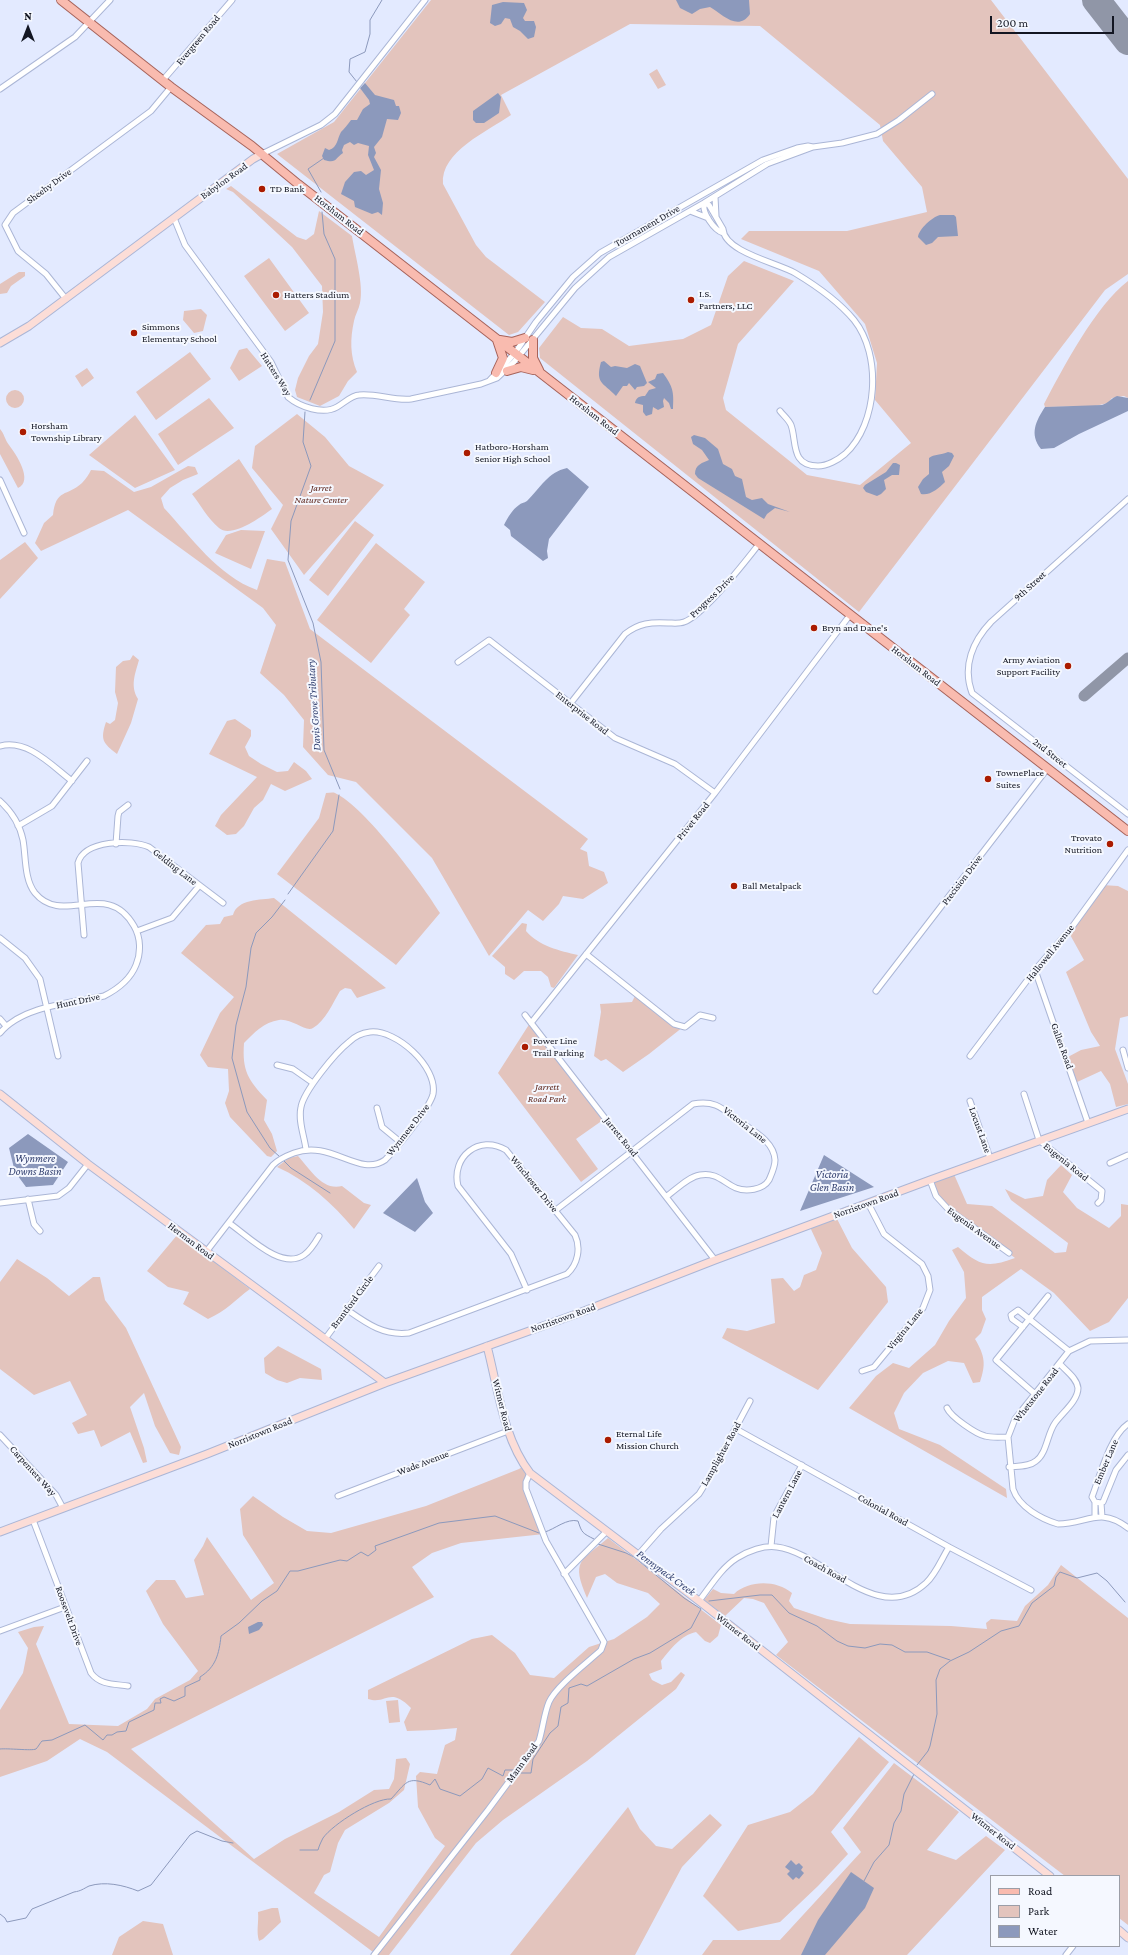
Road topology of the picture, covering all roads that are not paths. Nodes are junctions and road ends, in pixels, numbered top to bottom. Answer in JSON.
{"nodes":[{"id":1,"x":61,"y":0,"type":"edge"},
{"id":2,"x":110,"y":0,"type":"edge"},
{"id":3,"x":232,"y":0,"type":"edge"},
{"id":4,"x":425,"y":0,"type":"edge"},
{"id":5,"x":90,"y":23,"type":"junction"},
{"id":6,"x":163,"y":80,"type":"junction"},
{"id":7,"x":171,"y":87,"type":"junction"},
{"id":8,"x":0,"y":89,"type":"edge"},
{"id":9,"x":932,"y":94,"type":"dead end"},
{"id":10,"x":813,"y":147,"type":"junction"},
{"id":11,"x":262,"y":154,"type":"junction"},
{"id":12,"x":715,"y":197,"type":"junction"},
{"id":13,"x":704,"y":203,"type":"junction"},
{"id":14,"x":690,"y":211,"type":"junction"},
{"id":15,"x":716,"y":217,"type":"junction"},
{"id":16,"x":174,"y":218,"type":"junction"},
{"id":17,"x":710,"y":220,"type":"junction"},
{"id":18,"x":723,"y":233,"type":"junction"},
{"id":19,"x":66,"y":299,"type":"junction"},
{"id":20,"x":497,"y":339,"type":"junction"},
{"id":21,"x":529,"y":339,"type":"junction"},
{"id":22,"x":0,"y":342,"type":"edge"},
{"id":23,"x":517,"y":355,"type":"junction"},
{"id":24,"x":507,"y":371,"type":"junction"},
{"id":25,"x":496,"y":374,"type":"junction"},
{"id":26,"x":541,"y":374,"type":"junction"},
{"id":27,"x":490,"y":380,"type":"junction"},
{"id":28,"x":780,"y":411,"type":"dead end"},
{"id":29,"x":0,"y":480,"type":"edge"},
{"id":30,"x":1128,"y":499,"type":"edge"},
{"id":31,"x":24,"y":532,"type":"dead end"},
{"id":32,"x":759,"y":544,"type":"junction"},
{"id":33,"x":850,"y":615,"type":"junction"},
{"id":34,"x":458,"y":662,"type":"dead end"},
{"id":35,"x":972,"y":693,"type":"joint"},
{"id":36,"x":570,"y":704,"type":"junction"},
{"id":37,"x":0,"y":746,"type":"edge"},
{"id":38,"x":87,"y":761,"type":"dead end"},
{"id":39,"x":1047,"y":769,"type":"junction"},
{"id":40,"x":72,"y":781,"type":"junction"},
{"id":41,"x":715,"y":793,"type":"junction"},
{"id":42,"x":0,"y":801,"type":"edge"},
{"id":43,"x":128,"y":805,"type":"dead end"},
{"id":44,"x":1128,"y":814,"type":"edge"},
{"id":45,"x":18,"y":826,"type":"junction"},
{"id":46,"x":1128,"y":831,"type":"edge"},
{"id":47,"x":116,"y":844,"type":"junction"},
{"id":48,"x":1128,"y":850,"type":"edge"},
{"id":49,"x":199,"y":886,"type":"junction"},
{"id":50,"x":223,"y":903,"type":"dead end"},
{"id":51,"x":82,"y":904,"type":"junction"},
{"id":52,"x":137,"y":931,"type":"junction"},
{"id":53,"x":84,"y":935,"type":"dead end"},
{"id":54,"x":0,"y":938,"type":"edge"},
{"id":55,"x":586,"y":954,"type":"junction"},
{"id":56,"x":1034,"y":970,"type":"junction"},
{"id":57,"x":876,"y":992,"type":"dead end"},
{"id":58,"x":47,"y":1008,"type":"junction"},
{"id":59,"x":525,"y":1015,"type":"dead end"},
{"id":60,"x":713,"y":1018,"type":"dead end"},
{"id":61,"x":0,"y":1019,"type":"edge"},
{"id":62,"x":531,"y":1023,"type":"junction"},
{"id":63,"x":6,"y":1026,"type":"junction"},
{"id":64,"x":0,"y":1033,"type":"edge"},
{"id":65,"x":1123,"y":1050,"type":"dead end"},
{"id":66,"x":58,"y":1056,"type":"dead end"},
{"id":67,"x":970,"y":1056,"type":"dead end"},
{"id":68,"x":277,"y":1065,"type":"dead end"},
{"id":69,"x":1128,"y":1068,"type":"edge"},
{"id":70,"x":313,"y":1084,"type":"junction"},
{"id":71,"x":0,"y":1094,"type":"edge"},
{"id":72,"x":1024,"y":1094,"type":"dead end"},
{"id":73,"x":970,"y":1101,"type":"dead end"},
{"id":74,"x":377,"y":1108,"type":"dead end"},
{"id":75,"x":1128,"y":1109,"type":"edge"},
{"id":76,"x":1088,"y":1123,"type":"junction"},
{"id":77,"x":1039,"y":1140,"type":"junction"},
{"id":78,"x":399,"y":1141,"type":"junction"},
{"id":79,"x":306,"y":1149,"type":"junction"},
{"id":80,"x":632,"y":1151,"type":"junction"},
{"id":81,"x":1128,"y":1155,"type":"edge"},
{"id":82,"x":990,"y":1158,"type":"junction"},
{"id":83,"x":1110,"y":1163,"type":"dead end"},
{"id":84,"x":88,"y":1164,"type":"junction"},
{"id":85,"x":930,"y":1180,"type":"junction"},
{"id":86,"x":668,"y":1196,"type":"junction"},
{"id":87,"x":28,"y":1200,"type":"junction"},
{"id":88,"x":0,"y":1203,"type":"edge"},
{"id":89,"x":868,"y":1203,"type":"junction"},
{"id":90,"x":1098,"y":1203,"type":"dead end"},
{"id":91,"x":556,"y":1210,"type":"junction"},
{"id":92,"x":229,"y":1222,"type":"junction"},
{"id":93,"x":40,"y":1231,"type":"dead end"},
{"id":94,"x":319,"y":1236,"type":"dead end"},
{"id":95,"x":206,"y":1252,"type":"junction"},
{"id":96,"x":1009,"y":1253,"type":"dead end"},
{"id":97,"x":715,"y":1260,"type":"junction"},
{"id":98,"x":379,"y":1266,"type":"dead end"},
{"id":99,"x":527,"y":1290,"type":"junction"},
{"id":100,"x":1048,"y":1296,"type":"dead end"},
{"id":101,"x":346,"y":1309,"type":"junction"},
{"id":102,"x":1029,"y":1319,"type":"junction"},
{"id":103,"x":1023,"y":1327,"type":"junction"},
{"id":104,"x":325,"y":1339,"type":"junction"},
{"id":105,"x":1128,"y":1340,"type":"edge"},
{"id":106,"x":487,"y":1346,"type":"junction"},
{"id":107,"x":1069,"y":1351,"type":"junction"},
{"id":108,"x":1060,"y":1364,"type":"junction"},
{"id":109,"x":862,"y":1371,"type":"dead end"},
{"id":110,"x":385,"y":1383,"type":"junction"},
{"id":111,"x":1035,"y":1394,"type":"junction"},
{"id":112,"x":750,"y":1401,"type":"dead end"},
{"id":113,"x":947,"y":1408,"type":"dead end"},
{"id":114,"x":1128,"y":1424,"type":"edge"},
{"id":115,"x":736,"y":1429,"type":"junction"},
{"id":116,"x":508,"y":1431,"type":"junction"},
{"id":117,"x":0,"y":1435,"type":"edge"},
{"id":118,"x":1008,"y":1437,"type":"junction"},
{"id":119,"x":1128,"y":1456,"type":"edge"},
{"id":120,"x":802,"y":1465,"type":"junction"},
{"id":121,"x":1010,"y":1467,"type":"junction"},
{"id":122,"x":530,"y":1473,"type":"junction"},
{"id":123,"x":338,"y":1496,"type":"dead end"},
{"id":124,"x":1098,"y":1503,"type":"junction"},
{"id":125,"x":63,"y":1508,"type":"junction"},
{"id":126,"x":1095,"y":1517,"type":"junction"},
{"id":127,"x":1102,"y":1517,"type":"junction"},
{"id":128,"x":33,"y":1520,"type":"junction"},
{"id":129,"x":1128,"y":1528,"type":"edge"},
{"id":130,"x":0,"y":1532,"type":"edge"},
{"id":131,"x":606,"y":1532,"type":"junction"},
{"id":132,"x":771,"y":1546,"type":"junction"},
{"id":133,"x":948,"y":1547,"type":"junction"},
{"id":134,"x":638,"y":1555,"type":"junction"},
{"id":135,"x":564,"y":1574,"type":"junction"},
{"id":136,"x":1031,"y":1590,"type":"dead end"},
{"id":137,"x":699,"y":1601,"type":"junction"},
{"id":138,"x":65,"y":1607,"type":"junction"},
{"id":139,"x":0,"y":1631,"type":"edge"},
{"id":140,"x":128,"y":1686,"type":"dead end"},
{"id":141,"x":1049,"y":1875,"type":"edge"},
{"id":142,"x":1120,"y":1931,"type":"edge"},
{"id":143,"x":1128,"y":1938,"type":"edge"},
{"id":144,"x":1072,"y":1947,"type":"edge"},
{"id":145,"x":374,"y":1955,"type":"edge"},
{"id":146,"x":1066,"y":1955,"type":"edge"}],
"edges":[{"from":1,"to":5,"type":"main road","name":"Horsham Road"},
{"from":2,"to":5,"type":"street"},
{"from":3,"to":6,"type":"street","name":"Evergreen Road"},
{"from":4,"to":11,"type":"street","name":"Babylon Road"},
{"from":5,"to":6,"type":"main road","name":"Horsham Road"},
{"from":5,"to":8,"type":"street"},
{"from":6,"to":7,"type":"main road","name":"Horsham Road"},
{"from":7,"to":11,"type":"main road","name":"Horsham Road"},
{"from":7,"to":19,"type":"street","name":"Sheehy Drive"},
{"from":9,"to":10,"type":"street","name":"Tournament Drive"},
{"from":10,"to":12,"type":"street","name":"Tournament Drive"},
{"from":10,"to":21,"type":"street","name":"Tournament Drive"},
{"from":11,"to":16,"type":"street","name":"Babylon Road"},
{"from":11,"to":20,"type":"main road","name":"Horsham Road"},
{"from":12,"to":13,"type":"street","name":"Tournament Drive"},
{"from":12,"to":15,"type":"street"},
{"from":13,"to":14,"type":"street","name":"Tournament Drive"},
{"from":13,"to":15,"type":"street"},
{"from":13,"to":17,"type":"street"},
{"from":14,"to":17,"type":"street"},
{"from":14,"to":21,"type":"street","name":"Tournament Drive"},
{"from":15,"to":18,"type":"street"},
{"from":16,"to":19,"type":"street","name":"Babylon Road"},
{"from":16,"to":27,"type":"street","name":"Hatters Way"},
{"from":17,"to":18,"type":"street"},
{"from":18,"to":28,"type":"street"},
{"from":19,"to":22,"type":"street","name":"Babylon Road"},
{"from":20,"to":21,"type":"main road"},
{"from":20,"to":23,"type":"main road","name":"Horsham Road"},
{"from":20,"to":25,"type":"main road"},
{"from":21,"to":23,"type":"street","name":"Tournament Drive"},
{"from":21,"to":23,"type":"street","name":"Tournament Drive"},
{"from":21,"to":26,"type":"main road"},
{"from":23,"to":24,"type":"street","name":"Hatters Way"},
{"from":23,"to":25,"type":"street"},
{"from":23,"to":26,"type":"main road","name":"Horsham Road"},
{"from":24,"to":26,"type":"main road"},
{"from":24,"to":27,"type":"street","name":"Hatters Way"},
{"from":25,"to":27,"type":"street"},
{"from":26,"to":32,"type":"main road","name":"Horsham Road"},
{"from":29,"to":31,"type":"street"},
{"from":30,"to":35,"type":"street","name":"9th Street"},
{"from":32,"to":33,"type":"main road","name":"Horsham Road"},
{"from":32,"to":36,"type":"street","name":"Progress Drive"},
{"from":33,"to":39,"type":"main road","name":"Horsham Road"},
{"from":33,"to":41,"type":"street","name":"Privet Road"},
{"from":34,"to":36,"type":"street","name":"Enterprise Road"},
{"from":35,"to":44,"type":"street","name":"2nd Street"},
{"from":36,"to":41,"type":"street","name":"Enterprise Road"},
{"from":37,"to":40,"type":"street"},
{"from":38,"to":40,"type":"street"},
{"from":39,"to":46,"type":"main road","name":"Horsham Road"},
{"from":39,"to":57,"type":"street","name":"Precision Drive"},
{"from":40,"to":45,"type":"street"},
{"from":41,"to":55,"type":"street","name":"Privet Road"},
{"from":42,"to":45,"type":"street","name":"Hunt Drive"},
{"from":43,"to":47,"type":"street"},
{"from":45,"to":51,"type":"street","name":"Hunt Drive"},
{"from":47,"to":49,"type":"street","name":"Gelding Lane"},
{"from":47,"to":51,"type":"street","name":"Gelding Lane"},
{"from":48,"to":56,"type":"street","name":"Hallowell Avenue"},
{"from":49,"to":50,"type":"street","name":"Gelding Lane"},
{"from":49,"to":52,"type":"street"},
{"from":51,"to":52,"type":"street","name":"Hunt Drive"},
{"from":51,"to":53,"type":"street"},
{"from":52,"to":58,"type":"street","name":"Hunt Drive"},
{"from":54,"to":58,"type":"street"},
{"from":55,"to":60,"type":"street"},
{"from":55,"to":62,"type":"street","name":"Privet Road"},
{"from":56,"to":67,"type":"street","name":"Hallowell Avenue"},
{"from":56,"to":76,"type":"street","name":"Gallen Road"},
{"from":58,"to":63,"type":"street","name":"Hunt Drive"},
{"from":58,"to":66,"type":"street"},
{"from":59,"to":62,"type":"street","name":"Jarrett Road"},
{"from":61,"to":63,"type":"street"},
{"from":62,"to":80,"type":"street","name":"Jarrett Road"},
{"from":63,"to":64,"type":"street","name":"Hunt Drive"},
{"from":65,"to":69,"type":"street"},
{"from":68,"to":70,"type":"street"},
{"from":70,"to":78,"type":"street","name":"Wynmere Drive"},
{"from":70,"to":79,"type":"street","name":"Wynmere Drive"},
{"from":71,"to":84,"type":"street","name":"Herman Road"},
{"from":72,"to":77,"type":"street","name":"Eugenia Road"},
{"from":73,"to":82,"type":"street","name":"Locust Lane"},
{"from":74,"to":78,"type":"street"},
{"from":75,"to":76,"type":"street","name":"Norristown Road"},
{"from":76,"to":77,"type":"street","name":"Norristown Road"},
{"from":77,"to":82,"type":"street","name":"Norristown Road"},
{"from":77,"to":90,"type":"street","name":"Eugenia Road"},
{"from":78,"to":79,"type":"street","name":"Wynmere Drive"},
{"from":79,"to":92,"type":"street","name":"Wynmere Drive"},
{"from":80,"to":86,"type":"street","name":"Jarrett Road"},
{"from":80,"to":86,"type":"street","name":"Victoria Lane"},
{"from":80,"to":91,"type":"street","name":"Victoria Lane"},
{"from":81,"to":83,"type":"street"},
{"from":82,"to":85,"type":"street","name":"Norristown Road"},
{"from":84,"to":87,"type":"street"},
{"from":84,"to":95,"type":"street","name":"Herman Road"},
{"from":85,"to":89,"type":"street","name":"Norristown Road"},
{"from":85,"to":96,"type":"street","name":"Eugenia Avenue"},
{"from":86,"to":97,"type":"street","name":"Jarrett Road"},
{"from":87,"to":88,"type":"street"},
{"from":87,"to":93,"type":"street"},
{"from":89,"to":97,"type":"street","name":"Norristown Road"},
{"from":89,"to":109,"type":"street","name":"Virgina Lane"},
{"from":91,"to":99,"type":"street","name":"Winchester Drive"},
{"from":91,"to":99,"type":"street","name":"Winchester Drive"},
{"from":92,"to":94,"type":"street"},
{"from":92,"to":95,"type":"street","name":"Wynmere Drive"},
{"from":95,"to":104,"type":"street","name":"Herman Road"},
{"from":97,"to":106,"type":"street","name":"Norristown Road"},
{"from":98,"to":101,"type":"street","name":"Brantford Circle"},
{"from":99,"to":101,"type":"street","name":"Winchester Drive"},
{"from":100,"to":102,"type":"street"},
{"from":101,"to":104,"type":"street","name":"Brantford Circle"},
{"from":102,"to":103,"type":"street"},
{"from":102,"to":103,"type":"street"},
{"from":102,"to":107,"type":"street"},
{"from":103,"to":111,"type":"street"},
{"from":104,"to":110,"type":"street","name":"Herman Road"},
{"from":105,"to":107,"type":"street","name":"Whetstone Road"},
{"from":106,"to":110,"type":"street","name":"Norristown Road"},
{"from":106,"to":116,"type":"street","name":"Witmer Road"},
{"from":107,"to":108,"type":"street","name":"Whetstone Road"},
{"from":108,"to":111,"type":"street","name":"Whetstone Road"},
{"from":108,"to":121,"type":"street"},
{"from":110,"to":125,"type":"street","name":"Norristown Road"},
{"from":111,"to":118,"type":"street","name":"Whetstone Road"},
{"from":112,"to":115,"type":"street","name":"Lamplighter Road"},
{"from":113,"to":118,"type":"street"},
{"from":114,"to":124,"type":"street","name":"Ember Lane"},
{"from":115,"to":120,"type":"street","name":"Colonial Road"},
{"from":115,"to":134,"type":"street","name":"Lamplighter Road"},
{"from":116,"to":122,"type":"street","name":"Witmer Road"},
{"from":116,"to":123,"type":"street","name":"Wade Avenue"},
{"from":117,"to":125,"type":"street","name":"Carpenters Way"},
{"from":118,"to":121,"type":"street","name":"Whetstone Road"},
{"from":119,"to":124,"type":"street","name":"Ember Lane"},
{"from":120,"to":132,"type":"street","name":"Lantern Lane"},
{"from":120,"to":133,"type":"street","name":"Colonial Road"},
{"from":121,"to":126,"type":"street","name":"Whetstone Road"},
{"from":122,"to":131,"type":"street","name":"Witmer Road"},
{"from":122,"to":135,"type":"street","name":"Mann Road"},
{"from":124,"to":126,"type":"street","name":"Ember Lane"},
{"from":124,"to":127,"type":"street","name":"Ember Lane"},
{"from":125,"to":128,"type":"street","name":"Norristown Road"},
{"from":126,"to":127,"type":"street","name":"Whetstone Road"},
{"from":127,"to":129,"type":"street","name":"Whetstone Road"},
{"from":128,"to":130,"type":"street","name":"Norristown Road"},
{"from":128,"to":138,"type":"street","name":"Roosevelt Drive"},
{"from":131,"to":134,"type":"street","name":"Witmer Road"},
{"from":131,"to":135,"type":"street"},
{"from":132,"to":133,"type":"street","name":"Coach Road"},
{"from":132,"to":137,"type":"street","name":"Coach Road"},
{"from":133,"to":136,"type":"street","name":"Colonial Road"},
{"from":134,"to":137,"type":"street","name":"Witmer Road"},
{"from":135,"to":145,"type":"street","name":"Mann Road"},
{"from":137,"to":141,"type":"street","name":"Witmer Road"},
{"from":138,"to":139,"type":"street"},
{"from":138,"to":140,"type":"street","name":"Roosevelt Drive"},
{"from":142,"to":143,"type":"street"},
{"from":144,"to":146,"type":"street"}]}
